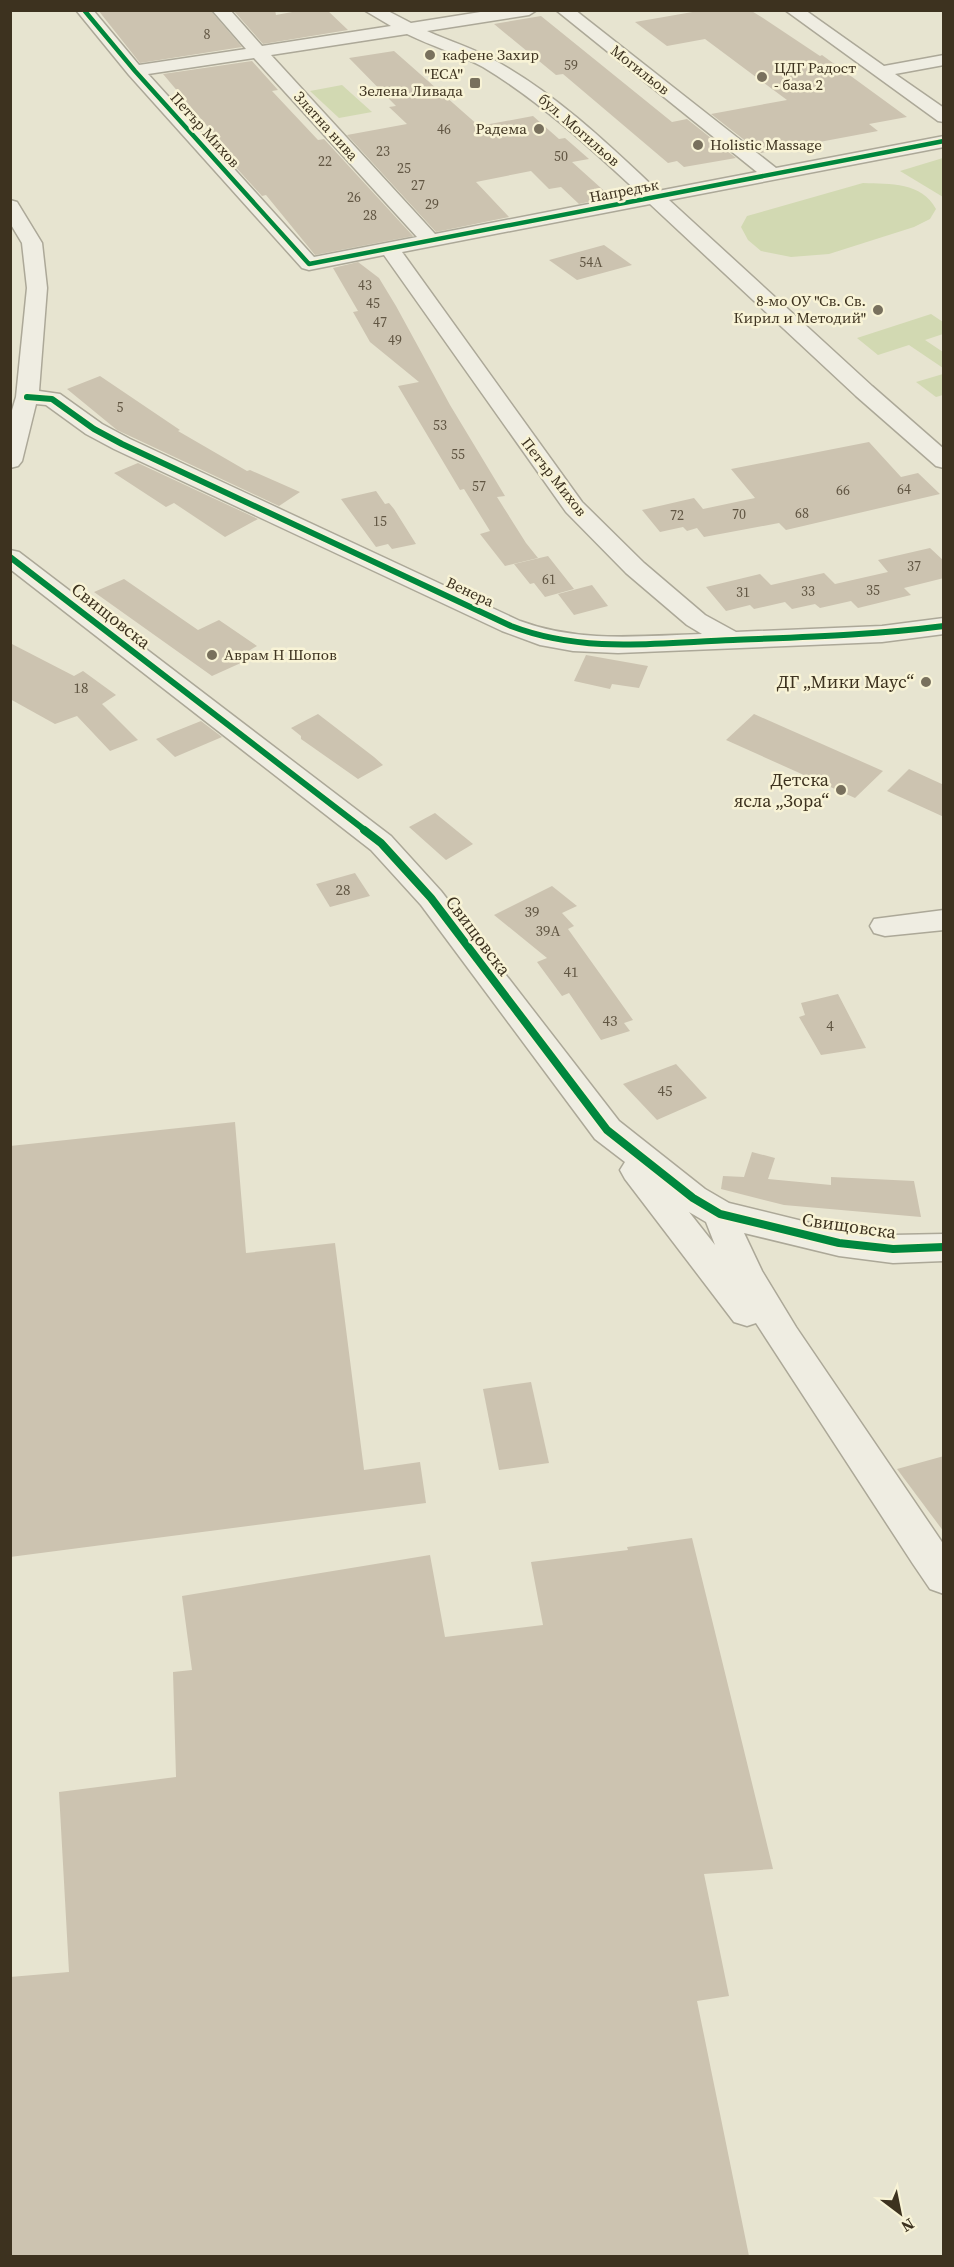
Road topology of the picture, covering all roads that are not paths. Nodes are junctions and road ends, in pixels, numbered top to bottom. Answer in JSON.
{"nodes":[{"id":1,"x":84,"y":10,"type":"edge"},
{"id":2,"x":220,"y":10,"type":"edge"},
{"id":3,"x":372,"y":10,"type":"edge"},
{"id":4,"x":529,"y":10,"type":"edge"},
{"id":5,"x":564,"y":10,"type":"edge"},
{"id":6,"x":793,"y":10,"type":"edge"},
{"id":7,"x":412,"y":30,"type":"junction"},
{"id":8,"x":258,"y":51,"type":"junction"},
{"id":9,"x":944,"y":60,"type":"edge"},
{"id":10,"x":135,"y":71,"type":"junction"},
{"id":11,"x":880,"y":72,"type":"junction"},
{"id":12,"x":944,"y":117,"type":"edge"},
{"id":13,"x":944,"y":141,"type":"edge"},
{"id":14,"x":773,"y":175,"type":"junction"},
{"id":15,"x":655,"y":198,"type":"junction"},
{"id":16,"x":10,"y":206,"type":"edge"},
{"id":17,"x":431,"y":241,"type":"junction"},
{"id":18,"x":390,"y":249,"type":"junction"},
{"id":19,"x":309,"y":264,"type":"joint"},
{"id":20,"x":27,"y":397,"type":"junction"},
{"id":21,"x":10,"y":461,"type":"edge"},
{"id":22,"x":944,"y":461,"type":"edge"},
{"id":23,"x":10,"y":557,"type":"edge"},
{"id":24,"x":944,"y":626,"type":"edge"},
{"id":25,"x":733,"y":641,"type":"junction"},
{"id":26,"x":944,"y":920,"type":"edge"},
{"id":27,"x":885,"y":926,"type":"dead end"},
{"id":28,"x":606,"y":1130,"type":"junction"},
{"id":29,"x":720,"y":1214,"type":"junction"},
{"id":30,"x":944,"y":1247,"type":"edge"},
{"id":31,"x":867,"y":1467,"type":"junction"},
{"id":32,"x":944,"y":1577,"type":"edge"}],
"edges":[{"from":1,"to":10,"type":"street","name":"Петър Михов"},
{"from":2,"to":8,"type":"street","name":"Златна нива"},
{"from":3,"to":7,"type":"street","name":"бул. Могильов"},
{"from":4,"to":7,"type":"street"},
{"from":5,"to":14,"type":"street","name":"Могильов"},
{"from":6,"to":11,"type":"street"},
{"from":7,"to":8,"type":"street"},
{"from":7,"to":15,"type":"street","name":"бул. Могильов"},
{"from":8,"to":10,"type":"street"},
{"from":8,"to":17,"type":"street","name":"Златна нива"},
{"from":9,"to":11,"type":"street"},
{"from":10,"to":19,"type":"street","name":"Петър Михов"},
{"from":11,"to":12,"type":"street"},
{"from":13,"to":14,"type":"street","name":"Напредък"},
{"from":14,"to":15,"type":"street","name":"Напредък"},
{"from":15,"to":17,"type":"street","name":"Напредък"},
{"from":15,"to":22,"type":"street","name":"бул. Могильов"},
{"from":16,"to":20,"type":"street"},
{"from":17,"to":18,"type":"street","name":"Напредък"},
{"from":18,"to":19,"type":"street","name":"Напредък"},
{"from":18,"to":25,"type":"street","name":"Петър Михов"},
{"from":20,"to":21,"type":"street"},
{"from":20,"to":25,"type":"street","name":"Венера"},
{"from":23,"to":28,"type":"street","name":"Свищовска"},
{"from":24,"to":25,"type":"street","name":"Венера"},
{"from":26,"to":27,"type":"street"},
{"from":28,"to":29,"type":"street","name":"Свищовска"},
{"from":28,"to":31,"type":"street"},
{"from":29,"to":30,"type":"street","name":"Свищовска"},
{"from":29,"to":31,"type":"street"},
{"from":31,"to":32,"type":"street"}]}
